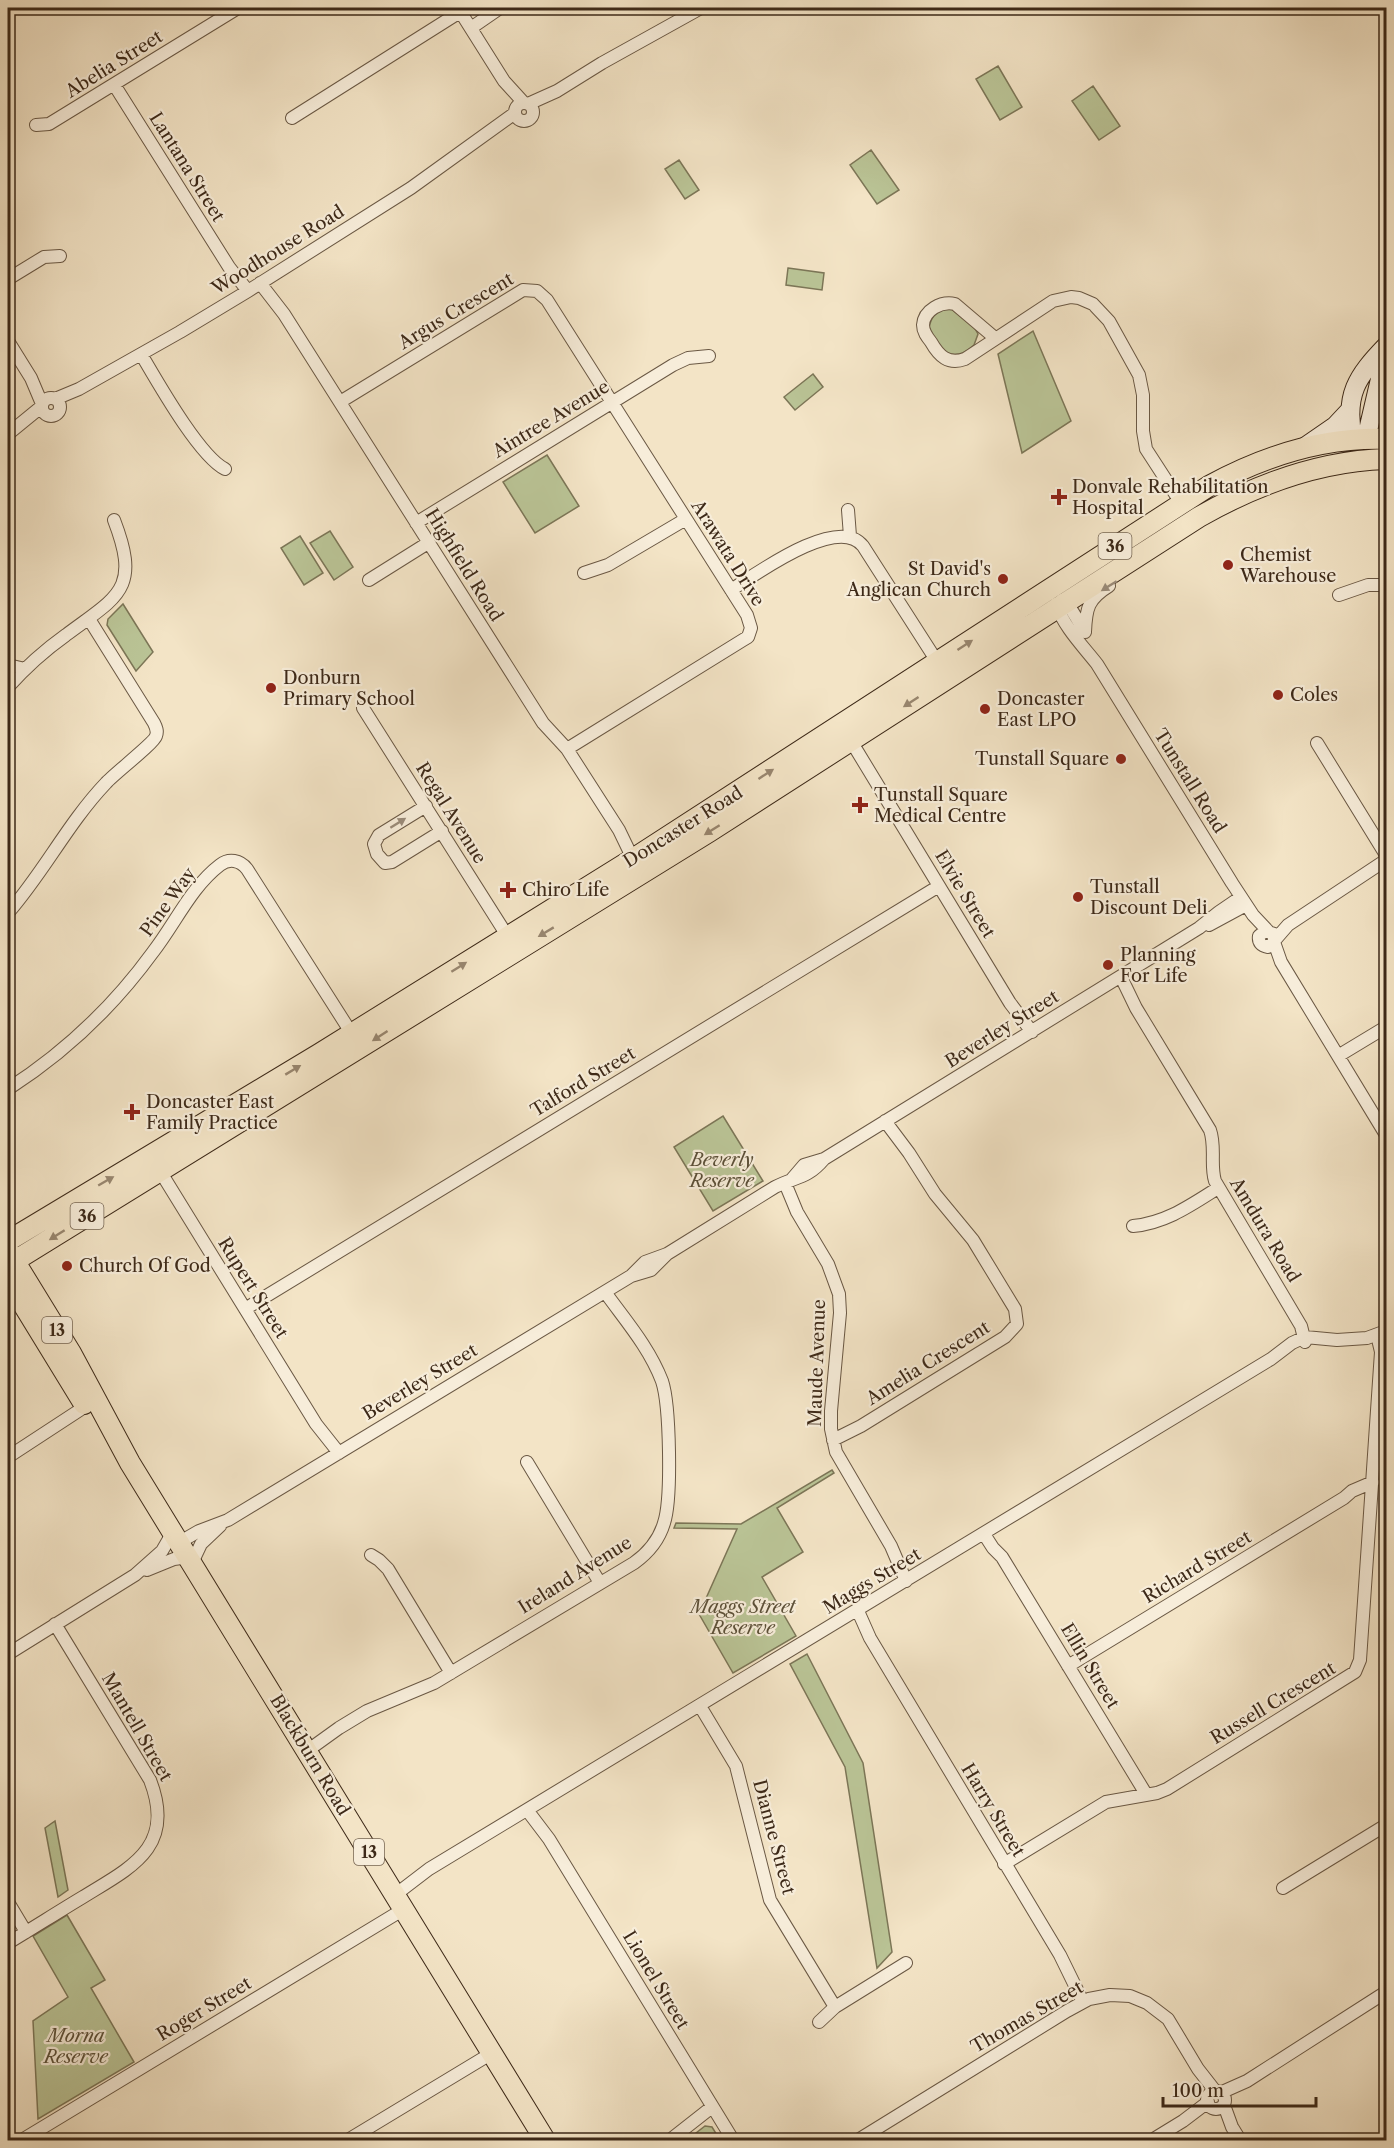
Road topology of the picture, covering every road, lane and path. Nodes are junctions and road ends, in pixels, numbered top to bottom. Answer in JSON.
{"nodes":[{"id":1,"x":238,"y":8,"type":"edge"},
{"id":2,"x":498,"y":8,"type":"edge"},
{"id":3,"x":701,"y":8,"type":"edge"},
{"id":4,"x":459,"y":10,"type":"edge"},
{"id":5,"x":469,"y":26,"type":"junction"},
{"id":6,"x":115,"y":86,"type":"junction"},
{"id":7,"x":522,"y":110,"type":"junction"},
{"id":8,"x":292,"y":118,"type":"dead end"},
{"id":9,"x":36,"y":125,"type":"dead end"},
{"id":10,"x":60,"y":256,"type":"dead end"},
{"id":11,"x":8,"y":279,"type":"edge"},
{"id":12,"x":263,"y":281,"type":"junction"},
{"id":13,"x":245,"y":293,"type":"junction"},
{"id":14,"x":995,"y":339,"type":"junction"},
{"id":15,"x":8,"y":341,"type":"edge"},
{"id":16,"x":1386,"y":346,"type":"edge"},
{"id":17,"x":141,"y":354,"type":"junction"},
{"id":18,"x":709,"y":356,"type":"dead end"},
{"id":19,"x":1383,"y":371,"type":"edge"},
{"id":20,"x":339,"y":402,"type":"junction"},
{"id":21,"x":612,"y":402,"type":"junction"},
{"id":22,"x":1351,"y":402,"type":"junction"},
{"id":23,"x":50,"y":406,"type":"junction"},
{"id":24,"x":1380,"y":406,"type":"edge"},
{"id":25,"x":8,"y":434,"type":"edge"},
{"id":26,"x":1360,"y":439,"type":"junction"},
{"id":27,"x":1386,"y":439,"type":"edge"},
{"id":28,"x":1305,"y":447,"type":"junction"},
{"id":29,"x":1271,"y":458,"type":"junction"},
{"id":30,"x":1386,"y":459,"type":"edge"},
{"id":31,"x":1358,"y":461,"type":"junction"},
{"id":32,"x":225,"y":469,"type":"dead end"},
{"id":33,"x":1292,"y":475,"type":"junction"},
{"id":34,"x":1181,"y":503,"type":"junction"},
{"id":35,"x":848,"y":510,"type":"dead end"},
{"id":36,"x":686,"y":519,"type":"junction"},
{"id":37,"x":114,"y":520,"type":"dead end"},
{"id":38,"x":416,"y":523,"type":"junction"},
{"id":39,"x":1169,"y":535,"type":"junction"},
{"id":40,"x":850,"y":536,"type":"junction"},
{"id":41,"x":428,"y":543,"type":"junction"},
{"id":42,"x":584,"y":573,"type":"dead end"},
{"id":43,"x":369,"y":580,"type":"dead end"},
{"id":44,"x":1386,"y":585,"type":"edge"},
{"id":45,"x":1050,"y":588,"type":"junction"},
{"id":46,"x":731,"y":590,"type":"junction"},
{"id":47,"x":1339,"y":595,"type":"dead end"},
{"id":48,"x":1061,"y":605,"type":"junction"},
{"id":49,"x":89,"y":619,"type":"junction"},
{"id":50,"x":1085,"y":632,"type":"junction"},
{"id":51,"x":938,"y":663,"type":"junction"},
{"id":52,"x":1097,"y":664,"type":"junction"},
{"id":53,"x":8,"y":665,"type":"edge"},
{"id":54,"x":25,"y":669,"type":"junction"},
{"id":55,"x":8,"y":687,"type":"edge"},
{"id":56,"x":363,"y":708,"type":"dead end"},
{"id":57,"x":851,"y":741,"type":"junction"},
{"id":58,"x":1317,"y":743,"type":"dead end"},
{"id":59,"x":567,"y":748,"type":"junction"},
{"id":60,"x":426,"y":806,"type":"junction"},
{"id":61,"x":441,"y":831,"type":"junction"},
{"id":62,"x":1386,"y":855,"type":"edge"},
{"id":63,"x":1386,"y":860,"type":"edge"},
{"id":64,"x":639,"y":862,"type":"junction"},
{"id":65,"x":939,"y":886,"type":"junction"},
{"id":66,"x":1247,"y":906,"type":"junction"},
{"id":67,"x":8,"y":913,"type":"edge"},
{"id":68,"x":508,"y":937,"type":"junction"},
{"id":69,"x":1268,"y":938,"type":"junction"},
{"id":70,"x":1118,"y":979,"type":"junction"},
{"id":71,"x":1386,"y":1027,"type":"edge"},
{"id":72,"x":352,"y":1034,"type":"junction"},
{"id":73,"x":1029,"y":1034,"type":"junction"},
{"id":74,"x":1338,"y":1056,"type":"junction"},
{"id":75,"x":8,"y":1089,"type":"edge"},
{"id":76,"x":889,"y":1120,"type":"junction"},
{"id":77,"x":1386,"y":1135,"type":"edge"},
{"id":78,"x":160,"y":1171,"type":"junction"},
{"id":79,"x":784,"y":1183,"type":"junction"},
{"id":80,"x":1218,"y":1188,"type":"junction"},
{"id":81,"x":8,"y":1220,"type":"edge"},
{"id":82,"x":38,"y":1222,"type":"junction"},
{"id":83,"x":1134,"y":1226,"type":"dead end"},
{"id":84,"x":8,"y":1241,"type":"edge"},
{"id":85,"x":10,"y":1259,"type":"edge"},
{"id":86,"x":8,"y":1280,"type":"edge"},
{"id":87,"x":609,"y":1289,"type":"junction"},
{"id":88,"x":8,"y":1301,"type":"edge"},
{"id":89,"x":246,"y":1309,"type":"junction"},
{"id":90,"x":27,"y":1311,"type":"junction"},
{"id":91,"x":1382,"y":1335,"type":"edge"},
{"id":92,"x":1308,"y":1339,"type":"junction"},
{"id":93,"x":90,"y":1405,"type":"junction"},
{"id":94,"x":833,"y":1440,"type":"junction"},
{"id":95,"x":334,"y":1455,"type":"junction"},
{"id":96,"x":8,"y":1457,"type":"edge"},
{"id":97,"x":527,"y":1462,"type":"dead end"},
{"id":98,"x":1372,"y":1487,"type":"junction"},
{"id":99,"x":228,"y":1520,"type":"junction"},
{"id":100,"x":987,"y":1532,"type":"junction"},
{"id":101,"x":183,"y":1549,"type":"junction"},
{"id":102,"x":371,"y":1555,"type":"dead end"},
{"id":103,"x":135,"y":1575,"type":"junction"},
{"id":104,"x":910,"y":1579,"type":"junction"},
{"id":105,"x":600,"y":1582,"type":"junction"},
{"id":106,"x":855,"y":1612,"type":"junction"},
{"id":107,"x":55,"y":1624,"type":"junction"},
{"id":108,"x":8,"y":1654,"type":"edge"},
{"id":109,"x":1068,"y":1666,"type":"junction"},
{"id":110,"x":450,"y":1673,"type":"junction"},
{"id":111,"x":700,"y":1706,"type":"junction"},
{"id":112,"x":306,"y":1749,"type":"junction"},
{"id":113,"x":1146,"y":1794,"type":"junction"},
{"id":114,"x":530,"y":1808,"type":"junction"},
{"id":115,"x":1386,"y":1825,"type":"edge"},
{"id":116,"x":1004,"y":1864,"type":"junction"},
{"id":117,"x":1283,"y":1888,"type":"dead end"},
{"id":118,"x":396,"y":1897,"type":"junction"},
{"id":119,"x":8,"y":1902,"type":"edge"},
{"id":120,"x":26,"y":1932,"type":"junction"},
{"id":121,"x":8,"y":1943,"type":"edge"},
{"id":122,"x":906,"y":1963,"type":"dead end"},
{"id":123,"x":1386,"y":1992,"type":"edge"},
{"id":124,"x":1083,"y":2002,"type":"junction"},
{"id":125,"x":835,"y":2007,"type":"junction"},
{"id":126,"x":819,"y":2022,"type":"dead end"},
{"id":127,"x":492,"y":2053,"type":"junction"},
{"id":128,"x":1216,"y":2101,"type":"junction"},
{"id":129,"x":712,"y":2106,"type":"junction"},
{"id":130,"x":22,"y":2140,"type":"edge"},
{"id":131,"x":348,"y":2140,"type":"edge"},
{"id":132,"x":545,"y":2140,"type":"edge"},
{"id":133,"x":670,"y":2140,"type":"edge"},
{"id":134,"x":733,"y":2140,"type":"edge"},
{"id":135,"x":858,"y":2140,"type":"edge"},
{"id":136,"x":1152,"y":2140,"type":"edge"},
{"id":137,"x":1240,"y":2140,"type":"edge"}],
"edges":[{"from":1,"to":6,"type":"street","name":"Abelia Street"},
{"from":2,"to":5,"type":"street"},
{"from":3,"to":7,"type":"street","name":"Woodhouse Road"},
{"from":4,"to":5,"type":"street"},
{"from":4,"to":8,"type":"street"},
{"from":5,"to":7,"type":"street"},
{"from":6,"to":9,"type":"street","name":"Abelia Street"},
{"from":6,"to":13,"type":"street","name":"Lantana Street"},
{"from":7,"to":12,"type":"street","name":"Woodhouse Road"},
{"from":10,"to":11,"type":"street"},
{"from":12,"to":13,"type":"street","name":"Woodhouse Road"},
{"from":12,"to":20,"type":"street","name":"Highfield Road"},
{"from":13,"to":17,"type":"street","name":"Woodhouse Road"},
{"from":14,"to":14,"type":"street"},
{"from":14,"to":34,"type":"street"},
{"from":15,"to":23,"type":"street"},
{"from":16,"to":22,"type":"main road"},
{"from":17,"to":23,"type":"street","name":"Woodhouse Road"},
{"from":17,"to":32,"type":"street"},
{"from":18,"to":21,"type":"street","name":"Aintree Avenue"},
{"from":19,"to":24,"type":"main road"},
{"from":20,"to":21,"type":"street","name":"Argus Crescent"},
{"from":20,"to":38,"type":"street","name":"Highfield Road"},
{"from":21,"to":36,"type":"street","name":"Arawata Drive"},
{"from":21,"to":38,"type":"street","name":"Aintree Avenue"},
{"from":22,"to":24,"type":"main road"},
{"from":22,"to":26,"type":"main road"},
{"from":22,"to":28,"type":"main road"},
{"from":23,"to":25,"type":"street","name":"Woodhouse Road"},
{"from":24,"to":26,"type":"main road"},
{"from":26,"to":27,"type":"main road","number":"36"},
{"from":26,"to":28,"type":"main road","name":"Doncaster Road","number":"36"},
{"from":26,"to":31,"type":"main road"},
{"from":28,"to":29,"type":"main road","name":"Doncaster Road","number":"36"},
{"from":29,"to":33,"type":"main road"},
{"from":29,"to":34,"type":"main road","name":"Doncaster Road","number":"36"},
{"from":30,"to":31,"type":"main road","number":"36"},
{"from":31,"to":33,"type":"main road","name":"Doncaster Road","number":"36"},
{"from":33,"to":39,"type":"main road","name":"Doncaster Road","number":"36"},
{"from":34,"to":45,"type":"main road","name":"Doncaster Road","number":"36"},
{"from":35,"to":40,"type":"street"},
{"from":36,"to":42,"type":"street"},
{"from":36,"to":46,"type":"street","name":"Arawata Drive"},
{"from":37,"to":49,"type":"street"},
{"from":38,"to":41,"type":"street","name":"Highfield Road"},
{"from":39,"to":48,"type":"main road","name":"Doncaster Road","number":"36"},
{"from":39,"to":50,"type":"street","one_way":true},
{"from":40,"to":46,"type":"street"},
{"from":40,"to":51,"type":"street"},
{"from":41,"to":43,"type":"street"},
{"from":41,"to":59,"type":"street","name":"Highfield Road"},
{"from":44,"to":47,"type":"street"},
{"from":45,"to":48,"type":"street","name":"Tunstall Road"},
{"from":51,"to":45,"type":"main road","name":"Doncaster Road","number":"36","one_way":true},
{"from":46,"to":59,"type":"street","name":"Arawata Drive"},
{"from":48,"to":50,"type":"street","name":"Tunstall Road"},
{"from":48,"to":52,"type":"street","name":"Tunstall Road"},
{"from":48,"to":57,"type":"main road","name":"Doncaster Road","number":"36","one_way":true},
{"from":49,"to":54,"type":"street"},
{"from":49,"to":67,"type":"street"},
{"from":50,"to":52,"type":"street","name":"Tunstall Road"},
{"from":64,"to":51,"type":"main road","name":"Doncaster Road","number":"36","one_way":true},
{"from":52,"to":66,"type":"street","name":"Tunstall Road"},
{"from":53,"to":54,"type":"street"},
{"from":54,"to":55,"type":"street"},
{"from":56,"to":60,"type":"street","name":"Regal Avenue"},
{"from":57,"to":64,"type":"main road","name":"Doncaster Road","number":"36","one_way":true},
{"from":57,"to":65,"type":"street","name":"Elvie Street"},
{"from":58,"to":62,"type":"street"},
{"from":59,"to":64,"type":"street","name":"Highfield Road"},
{"from":60,"to":61,"type":"street","name":"Regal Avenue"},
{"from":61,"to":60,"type":"street","one_way":true},
{"from":61,"to":68,"type":"street","name":"Regal Avenue"},
{"from":63,"to":69,"type":"street"},
{"from":64,"to":68,"type":"main road","name":"Doncaster Road","number":"36"},
{"from":64,"to":78,"type":"main road","name":"Doncaster Road","number":"36","one_way":true},
{"from":65,"to":73,"type":"street","name":"Elvie Street"},
{"from":65,"to":89,"type":"street","name":"Talford Street"},
{"from":66,"to":69,"type":"street","name":"Tunstall Road"},
{"from":66,"to":70,"type":"street","name":"Beverley Street"},
{"from":72,"to":68,"type":"main road","name":"Doncaster Road","number":"36","one_way":true},
{"from":69,"to":74,"type":"street","name":"Tunstall Road"},
{"from":70,"to":73,"type":"street","name":"Beverley Street"},
{"from":70,"to":80,"type":"street","name":"Amdura Road"},
{"from":71,"to":74,"type":"street"},
{"from":72,"to":75,"type":"street","name":"Pine Way"},
{"from":82,"to":72,"type":"main road","name":"Doncaster Road","number":"36","one_way":true},
{"from":73,"to":76,"type":"street","name":"Beverley Street"},
{"from":74,"to":77,"type":"street","name":"Tunstall Road"},
{"from":76,"to":79,"type":"street","name":"Beverley Street"},
{"from":76,"to":94,"type":"street","name":"Amelia Crescent"},
{"from":78,"to":85,"type":"main road","name":"Doncaster Road","number":"36","one_way":true},
{"from":78,"to":89,"type":"street","name":"Rupert Street"},
{"from":79,"to":87,"type":"street","name":"Beverley Street"},
{"from":79,"to":94,"type":"street","name":"Maude Avenue"},
{"from":80,"to":83,"type":"street"},
{"from":80,"to":92,"type":"street","name":"Amdura Road"},
{"from":81,"to":82,"type":"main road"},
{"from":82,"to":84,"type":"main road","name":"Doncaster Road","number":"36"},
{"from":85,"to":93,"type":"main road","name":"Blackburn Road","number":"13"},
{"from":86,"to":90,"type":"main road","name":"Blackburn Road","number":"13"},
{"from":87,"to":95,"type":"street","name":"Beverley Street"},
{"from":87,"to":105,"type":"street","name":"Ireland Avenue"},
{"from":88,"to":90,"type":"main road"},
{"from":89,"to":95,"type":"street","name":"Rupert Street"},
{"from":90,"to":93,"type":"main road","name":"Blackburn Road","number":"13"},
{"from":91,"to":92,"type":"street"},
{"from":91,"to":98,"type":"street","name":"Russell Crescent"},
{"from":92,"to":100,"type":"street","name":"Maggs Street"},
{"from":93,"to":96,"type":"street"},
{"from":93,"to":101,"type":"main road","name":"Blackburn Road","number":"13"},
{"from":94,"to":104,"type":"street","name":"Maude Avenue"},
{"from":95,"to":99,"type":"street","name":"Beverley Street"},
{"from":97,"to":105,"type":"street"},
{"from":98,"to":109,"type":"street","name":"Richard Street"},
{"from":98,"to":113,"type":"street","name":"Russell Crescent"},
{"from":99,"to":101,"type":"street","name":"Beverley Street"},
{"from":99,"to":101,"type":"street","name":"Beverley Street"},
{"from":100,"to":104,"type":"street","name":"Maggs Street"},
{"from":100,"to":109,"type":"street","name":"Ellin Street"},
{"from":101,"to":103,"type":"street","name":"Beverley Street"},
{"from":101,"to":103,"type":"street","name":"Beverley Street"},
{"from":101,"to":112,"type":"main road","name":"Blackburn Road","number":"13"},
{"from":102,"to":110,"type":"street"},
{"from":103,"to":107,"type":"street","name":"Beverley Street"},
{"from":104,"to":106,"type":"street","name":"Maggs Street"},
{"from":105,"to":110,"type":"street","name":"Ireland Avenue"},
{"from":106,"to":111,"type":"street","name":"Maggs Street"},
{"from":106,"to":116,"type":"street","name":"Harry Street"},
{"from":107,"to":108,"type":"street","name":"Beverley Street"},
{"from":107,"to":120,"type":"street","name":"Mantell Street"},
{"from":109,"to":113,"type":"street","name":"Ellin Street"},
{"from":110,"to":112,"type":"street","name":"Ireland Avenue"},
{"from":111,"to":114,"type":"street","name":"Maggs Street"},
{"from":111,"to":125,"type":"street","name":"Dianne Street"},
{"from":112,"to":118,"type":"main road","name":"Blackburn Road","number":"13"},
{"from":113,"to":116,"type":"street","name":"Russell Crescent"},
{"from":114,"to":118,"type":"street","name":"Maggs Street"},
{"from":114,"to":129,"type":"street","name":"Lionel Street"},
{"from":115,"to":117,"type":"street"},
{"from":116,"to":124,"type":"street","name":"Harry Street"},
{"from":118,"to":127,"type":"main road","name":"Blackburn Road","number":"13"},
{"from":118,"to":130,"type":"street","name":"Roger Street"},
{"from":119,"to":120,"type":"street"},
{"from":120,"to":121,"type":"street","name":"Mantell Street"},
{"from":122,"to":125,"type":"street"},
{"from":123,"to":128,"type":"street"},
{"from":124,"to":128,"type":"street","name":"Thomas Street"},
{"from":124,"to":135,"type":"street","name":"Thomas Street"},
{"from":125,"to":126,"type":"street"},
{"from":127,"to":131,"type":"street"},
{"from":127,"to":132,"type":"main road","name":"Blackburn Road","number":"13"},
{"from":128,"to":136,"type":"street"},
{"from":128,"to":137,"type":"street","name":"Thomas Street"},
{"from":129,"to":133,"type":"street"},
{"from":129,"to":134,"type":"street","name":"Lionel Street"}]}
